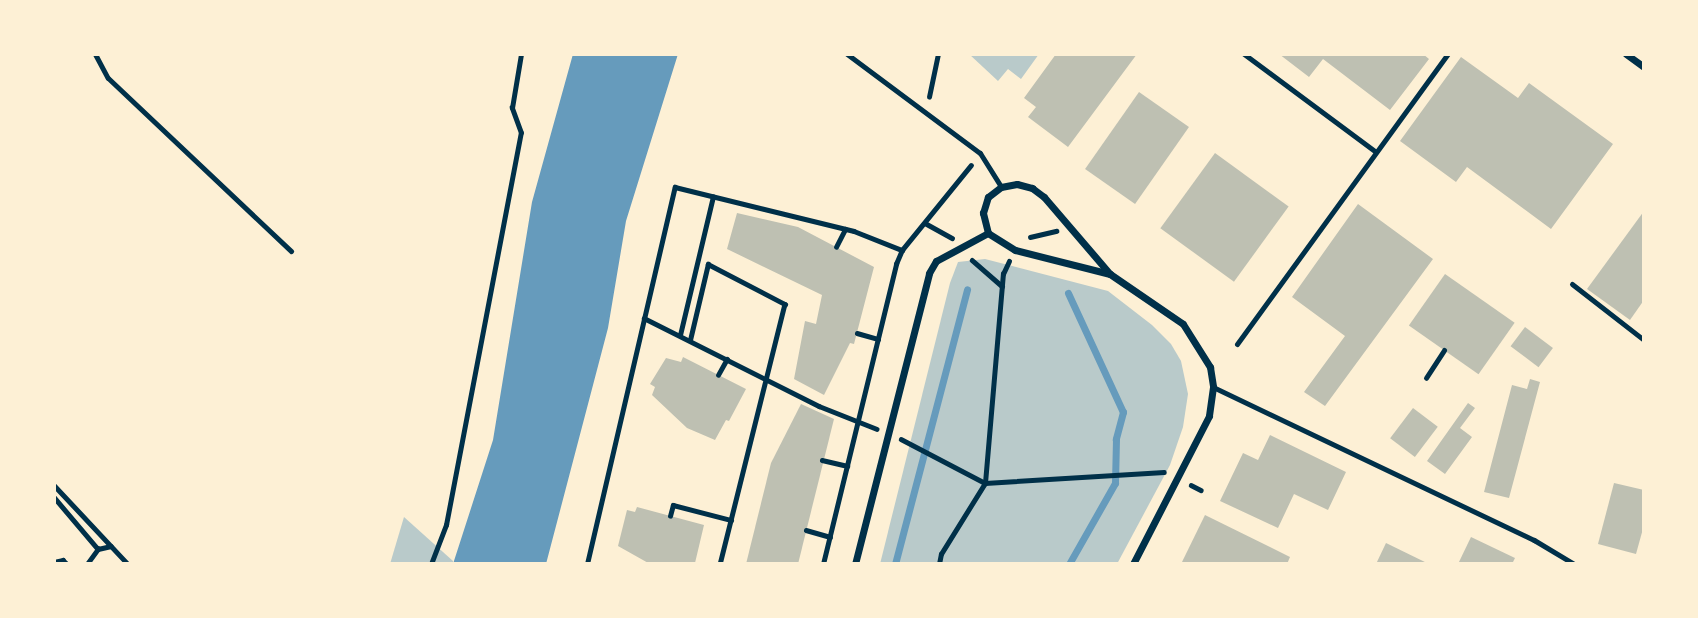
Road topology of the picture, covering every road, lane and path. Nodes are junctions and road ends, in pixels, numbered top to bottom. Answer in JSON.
{"nodes":[{"id":1,"x":95,"y":54,"type":"edge"},
{"id":2,"x":521,"y":54,"type":"edge"},
{"id":3,"x":847,"y":54,"type":"edge"},
{"id":4,"x":938,"y":54,"type":"edge"},
{"id":5,"x":1244,"y":54,"type":"edge"},
{"id":6,"x":1448,"y":54,"type":"edge"},
{"id":7,"x":1626,"y":54,"type":"edge"},
{"id":8,"x":1644,"y":67,"type":"edge"},
{"id":9,"x":938,"y":103,"type":"dead end"},
{"id":10,"x":1376,"y":152,"type":"junction"},
{"id":11,"x":981,"y":153,"type":"junction"},
{"id":12,"x":1001,"y":187,"type":"junction"},
{"id":13,"x":713,"y":197,"type":"junction"},
{"id":14,"x":775,"y":212,"type":"junction"},
{"id":15,"x":773,"y":221,"type":"dead end"},
{"id":16,"x":1070,"y":227,"type":"junction"},
{"id":17,"x":845,"y":229,"type":"junction"},
{"id":18,"x":988,"y":233,"type":"junction"},
{"id":19,"x":836,"y":247,"type":"dead end"},
{"id":20,"x":902,"y":250,"type":"junction"},
{"id":21,"x":1015,"y":250,"type":"junction"},
{"id":22,"x":291,"y":251,"type":"dead end"},
{"id":23,"x":1110,"y":274,"type":"junction"},
{"id":24,"x":1572,"y":284,"type":"dead end"},
{"id":25,"x":644,"y":318,"type":"junction"},
{"id":26,"x":857,"y":333,"type":"dead end"},
{"id":27,"x":680,"y":335,"type":"junction"},
{"id":28,"x":878,"y":339,"type":"junction"},
{"id":29,"x":690,"y":340,"type":"junction"},
{"id":30,"x":1644,"y":340,"type":"edge"},
{"id":31,"x":1237,"y":344,"type":"dead end"},
{"id":32,"x":1444,"y":351,"type":"dead end"},
{"id":33,"x":727,"y":359,"type":"junction"},
{"id":34,"x":718,"y":375,"type":"dead end"},
{"id":35,"x":1426,"y":378,"type":"dead end"},
{"id":36,"x":766,"y":379,"type":"junction"},
{"id":37,"x":1213,"y":387,"type":"junction"},
{"id":38,"x":857,"y":424,"type":"junction"},
{"id":39,"x":889,"y":433,"type":"junction"},
{"id":40,"x":910,"y":444,"type":"dead end"},
{"id":41,"x":822,"y":460,"type":"dead end"},
{"id":42,"x":847,"y":466,"type":"junction"},
{"id":43,"x":1167,"y":472,"type":"dead end"},
{"id":44,"x":985,"y":483,"type":"junction"},
{"id":45,"x":54,"y":485,"type":"edge"},
{"id":46,"x":54,"y":497,"type":"edge"},
{"id":47,"x":670,"y":516,"type":"dead end"},
{"id":48,"x":731,"y":520,"type":"junction"},
{"id":49,"x":806,"y":530,"type":"dead end"},
{"id":50,"x":830,"y":537,"type":"junction"},
{"id":51,"x":111,"y":546,"type":"junction"},
{"id":52,"x":98,"y":549,"type":"junction"},
{"id":53,"x":54,"y":562,"type":"edge"},
{"id":54,"x":67,"y":564,"type":"edge"},
{"id":55,"x":87,"y":564,"type":"edge"},
{"id":56,"x":128,"y":564,"type":"edge"},
{"id":57,"x":431,"y":564,"type":"edge"},
{"id":58,"x":587,"y":564,"type":"edge"},
{"id":59,"x":720,"y":564,"type":"edge"},
{"id":60,"x":823,"y":564,"type":"edge"},
{"id":61,"x":855,"y":564,"type":"edge"},
{"id":62,"x":939,"y":564,"type":"edge"},
{"id":63,"x":1133,"y":564,"type":"edge"},
{"id":64,"x":1574,"y":564,"type":"edge"}],
"edges":[{"from":1,"to":22,"type":"lane"},
{"from":2,"to":57,"type":"path"},
{"from":3,"to":11,"type":"lane"},
{"from":4,"to":9,"type":"path"},
{"from":5,"to":10,"type":"lane"},
{"from":6,"to":10,"type":"lane"},
{"from":7,"to":8,"type":"street"},
{"from":10,"to":31,"type":"lane"},
{"from":11,"to":12,"type":"lane"},
{"from":11,"to":20,"type":"path"},
{"from":12,"to":16,"type":"street"},
{"from":12,"to":18,"type":"street"},
{"from":13,"to":14,"type":"path"},
{"from":13,"to":25,"type":"path"},
{"from":13,"to":27,"type":"path"},
{"from":14,"to":15,"type":"path"},
{"from":14,"to":17,"type":"path"},
{"from":16,"to":21,"type":"path"},
{"from":16,"to":23,"type":"street"},
{"from":17,"to":19,"type":"path"},
{"from":17,"to":20,"type":"path"},
{"from":18,"to":21,"type":"street"},
{"from":18,"to":39,"type":"street"},
{"from":20,"to":28,"type":"path"},
{"from":21,"to":23,"type":"street"},
{"from":21,"to":44,"type":"path"},
{"from":23,"to":37,"type":"street"},
{"from":24,"to":30,"type":"lane"},
{"from":25,"to":27,"type":"path"},
{"from":25,"to":58,"type":"path"},
{"from":26,"to":28,"type":"path"},
{"from":27,"to":29,"type":"path"},
{"from":28,"to":38,"type":"path"},
{"from":29,"to":33,"type":"path"},
{"from":29,"to":36,"type":"path"},
{"from":32,"to":35,"type":"path"},
{"from":33,"to":34,"type":"path"},
{"from":33,"to":36,"type":"path"},
{"from":36,"to":38,"type":"path"},
{"from":36,"to":48,"type":"path"},
{"from":37,"to":63,"type":"street"},
{"from":37,"to":64,"type":"lane"},
{"from":38,"to":39,"type":"path"},
{"from":38,"to":42,"type":"path"},
{"from":39,"to":61,"type":"street"},
{"from":40,"to":44,"type":"path"},
{"from":41,"to":42,"type":"path"},
{"from":42,"to":50,"type":"path"},
{"from":43,"to":44,"type":"path"},
{"from":44,"to":62,"type":"path"},
{"from":45,"to":51,"type":"path"},
{"from":46,"to":52,"type":"path"},
{"from":47,"to":48,"type":"path"},
{"from":48,"to":59,"type":"path"},
{"from":49,"to":50,"type":"path"},
{"from":50,"to":60,"type":"path"},
{"from":51,"to":52,"type":"path"},
{"from":51,"to":56,"type":"path"},
{"from":52,"to":55,"type":"path"},
{"from":53,"to":54,"type":"path"}]}
